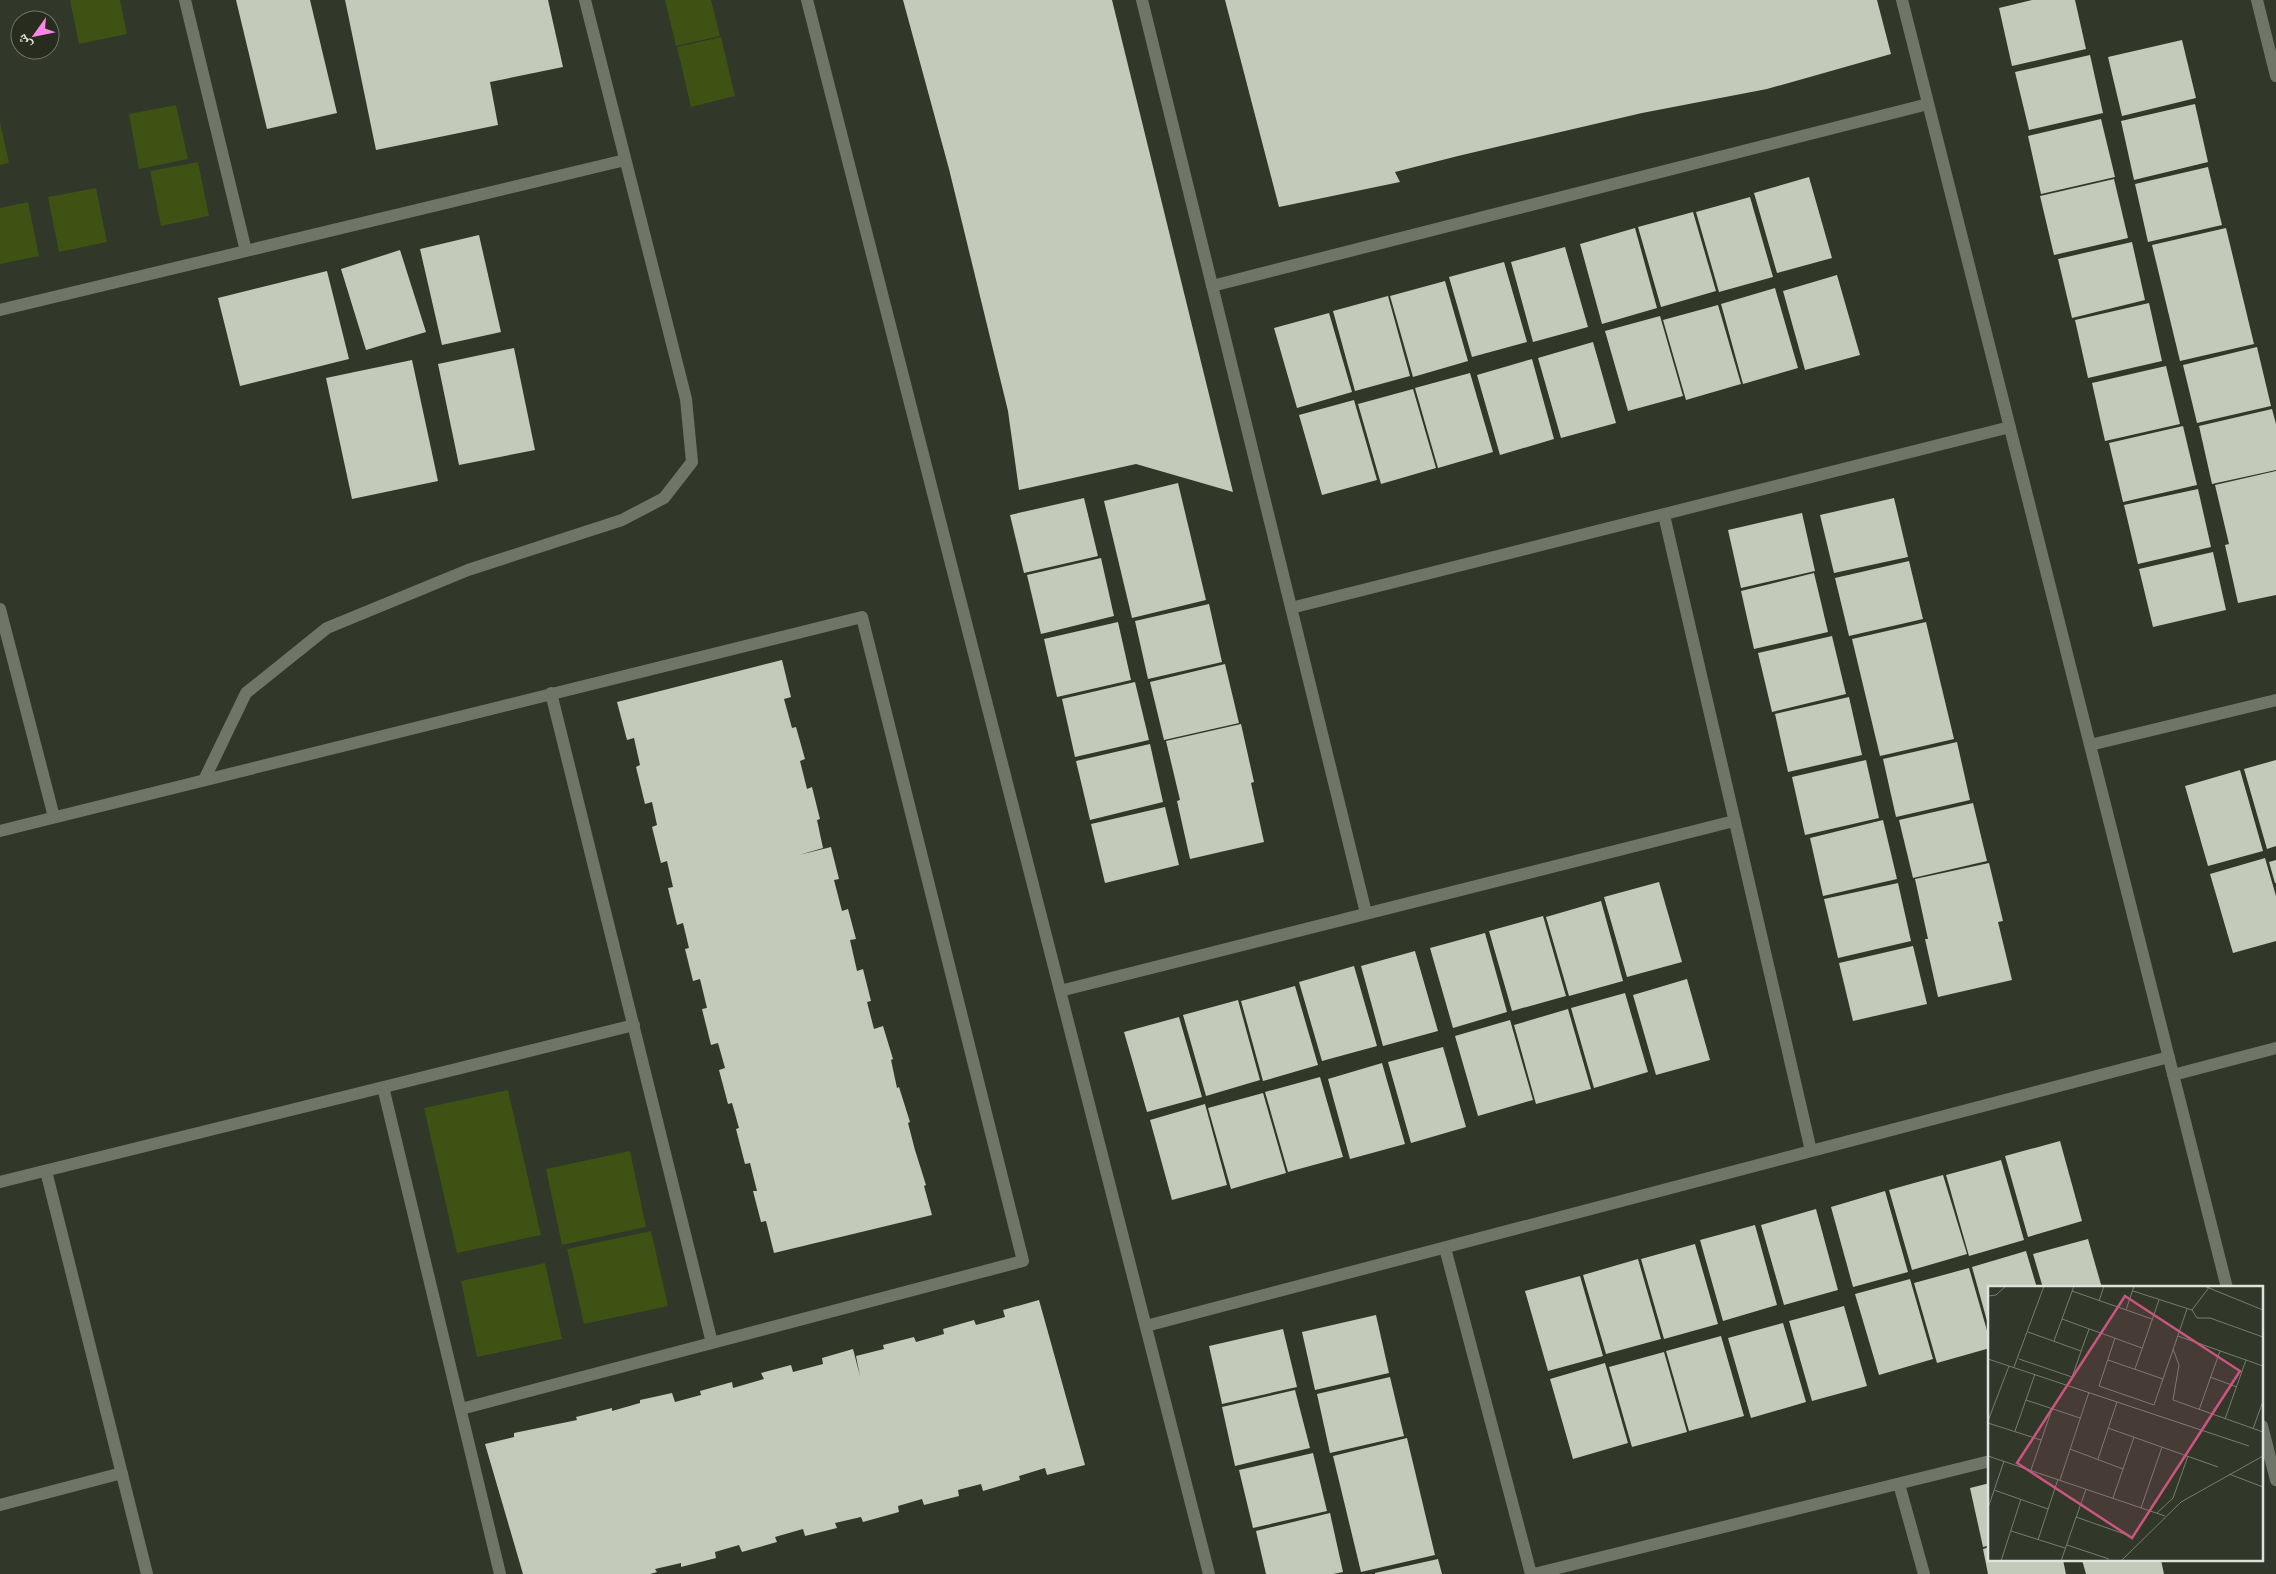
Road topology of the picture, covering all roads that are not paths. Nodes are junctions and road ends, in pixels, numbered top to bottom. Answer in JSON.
{"nodes":[{"id":1,"x":185,"y":0,"type":"edge"},
{"id":2,"x":585,"y":0,"type":"edge"},
{"id":3,"x":806,"y":0,"type":"edge"},
{"id":4,"x":1142,"y":0,"type":"edge"},
{"id":5,"x":1902,"y":0,"type":"edge"},
{"id":6,"x":2257,"y":0,"type":"edge"},
{"id":7,"x":2276,"y":76,"type":"edge"},
{"id":8,"x":1928,"y":104,"type":"junction"},
{"id":9,"x":625,"y":160,"type":"junction"},
{"id":10,"x":246,"y":251,"type":"junction"},
{"id":11,"x":1212,"y":286,"type":"junction"},
{"id":12,"x":0,"y":310,"type":"edge"},
{"id":13,"x":2010,"y":428,"type":"junction"},
{"id":14,"x":1664,"y":515,"type":"junction"},
{"id":15,"x":1291,"y":608,"type":"junction"},
{"id":16,"x":0,"y":609,"type":"edge"},
{"id":17,"x":551,"y":694,"type":"junction"},
{"id":18,"x":2276,"y":700,"type":"edge"},
{"id":19,"x":2090,"y":745,"type":"junction"},
{"id":20,"x":204,"y":780,"type":"junction"},
{"id":21,"x":54,"y":817,"type":"junction"},
{"id":22,"x":1734,"y":820,"type":"junction"},
{"id":23,"x":0,"y":831,"type":"edge"},
{"id":24,"x":1366,"y":913,"type":"junction"},
{"id":25,"x":1060,"y":991,"type":"junction"},
{"id":26,"x":634,"y":1025,"type":"junction"},
{"id":27,"x":2276,"y":1048,"type":"edge"},
{"id":28,"x":2169,"y":1057,"type":"junction"},
{"id":29,"x":2173,"y":1074,"type":"junction"},
{"id":30,"x":383,"y":1087,"type":"junction"},
{"id":31,"x":1811,"y":1151,"type":"junction"},
{"id":32,"x":46,"y":1170,"type":"junction"},
{"id":33,"x":0,"y":1182,"type":"edge"},
{"id":34,"x":1444,"y":1248,"type":"junction"},
{"id":35,"x":2226,"y":1286,"type":"edge"},
{"id":36,"x":1146,"y":1326,"type":"junction"},
{"id":37,"x":712,"y":1343,"type":"junction"},
{"id":38,"x":461,"y":1409,"type":"junction"},
{"id":39,"x":2264,"y":1434,"type":"edge"},
{"id":40,"x":1988,"y":1462,"type":"edge"},
{"id":41,"x":122,"y":1473,"type":"junction"},
{"id":42,"x":2276,"y":1480,"type":"edge"},
{"id":43,"x":1899,"y":1484,"type":"junction"},
{"id":44,"x":0,"y":1505,"type":"edge"},
{"id":45,"x":147,"y":1574,"type":"edge"},
{"id":46,"x":500,"y":1574,"type":"edge"},
{"id":47,"x":1209,"y":1574,"type":"edge"},
{"id":48,"x":1532,"y":1574,"type":"edge"},
{"id":49,"x":1924,"y":1574,"type":"edge"}],
"edges":[{"from":1,"to":10,"type":"street"},
{"from":2,"to":9,"type":"street"},
{"from":3,"to":25,"type":"street"},
{"from":4,"to":11,"type":"street"},
{"from":5,"to":8,"type":"street"},
{"from":6,"to":7,"type":"street"},
{"from":8,"to":11,"type":"street"},
{"from":8,"to":13,"type":"street"},
{"from":9,"to":10,"type":"street"},
{"from":9,"to":20,"type":"street"},
{"from":10,"to":12,"type":"street"},
{"from":11,"to":15,"type":"street"},
{"from":13,"to":14,"type":"street"},
{"from":13,"to":19,"type":"street"},
{"from":14,"to":15,"type":"street"},
{"from":14,"to":22,"type":"street"},
{"from":15,"to":24,"type":"street"},
{"from":16,"to":21,"type":"street"},
{"from":17,"to":20,"type":"street"},
{"from":17,"to":26,"type":"street"},
{"from":17,"to":37,"type":"street"},
{"from":18,"to":19,"type":"street"},
{"from":19,"to":28,"type":"street"},
{"from":20,"to":21,"type":"street"},
{"from":21,"to":23,"type":"street"},
{"from":22,"to":24,"type":"street"},
{"from":22,"to":31,"type":"street"},
{"from":24,"to":25,"type":"street"},
{"from":25,"to":36,"type":"street"},
{"from":26,"to":30,"type":"street"},
{"from":26,"to":37,"type":"street"},
{"from":27,"to":29,"type":"street"},
{"from":28,"to":29,"type":"street"},
{"from":28,"to":31,"type":"street"},
{"from":29,"to":35,"type":"street"},
{"from":30,"to":32,"type":"street"},
{"from":30,"to":38,"type":"street"},
{"from":31,"to":34,"type":"street"},
{"from":32,"to":33,"type":"street"},
{"from":32,"to":41,"type":"street"},
{"from":34,"to":36,"type":"street"},
{"from":34,"to":48,"type":"street"},
{"from":36,"to":47,"type":"street"},
{"from":37,"to":38,"type":"street"},
{"from":38,"to":46,"type":"street"},
{"from":39,"to":42,"type":"street"},
{"from":40,"to":43,"type":"street"},
{"from":41,"to":44,"type":"street"},
{"from":41,"to":45,"type":"street"},
{"from":43,"to":48,"type":"street"},
{"from":43,"to":49,"type":"street"}]}
